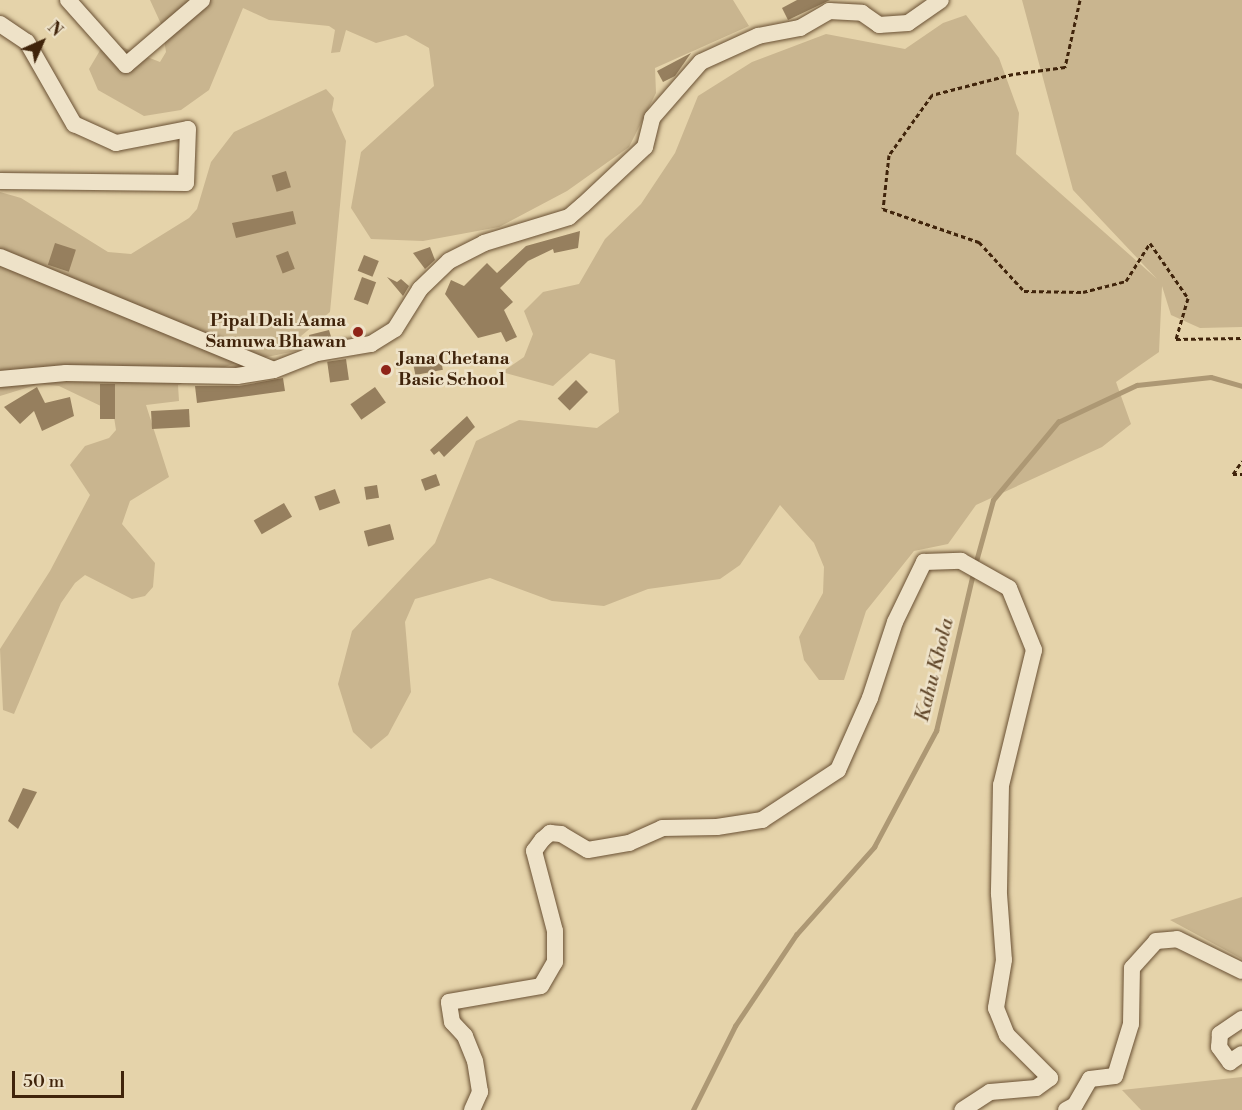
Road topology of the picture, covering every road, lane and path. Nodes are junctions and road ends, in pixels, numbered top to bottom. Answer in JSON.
{"nodes":[{"id":1,"x":68,"y":0,"type":"edge"},
{"id":2,"x":202,"y":0,"type":"edge"},
{"id":3,"x":941,"y":0,"type":"edge"},
{"id":4,"x":1080,"y":0,"type":"edge"},
{"id":5,"x":0,"y":24,"type":"edge"},
{"id":6,"x":0,"y":182,"type":"edge"},
{"id":7,"x":0,"y":257,"type":"edge"},
{"id":8,"x":1242,"y":338,"type":"edge"},
{"id":9,"x":274,"y":370,"type":"junction"},
{"id":10,"x":0,"y":379,"type":"edge"},
{"id":11,"x":1242,"y":461,"type":"edge"},
{"id":12,"x":1242,"y":474,"type":"edge"},
{"id":13,"x":1242,"y":971,"type":"edge"},
{"id":14,"x":1242,"y":1019,"type":"edge"},
{"id":15,"x":1242,"y":1054,"type":"edge"},
{"id":16,"x":472,"y":1110,"type":"edge"},
{"id":17,"x":962,"y":1110,"type":"edge"},
{"id":18,"x":1066,"y":1110,"type":"edge"}],
"edges":[{"from":1,"to":2,"type":"street"},
{"from":3,"to":9,"type":"street"},
{"from":4,"to":8,"type":"path"},
{"from":5,"to":6,"type":"street"},
{"from":7,"to":9,"type":"street"},
{"from":9,"to":10,"type":"street"},
{"from":11,"to":12,"type":"path"},
{"from":13,"to":18,"type":"street"},
{"from":14,"to":15,"type":"street"},
{"from":16,"to":17,"type":"street"}]}
